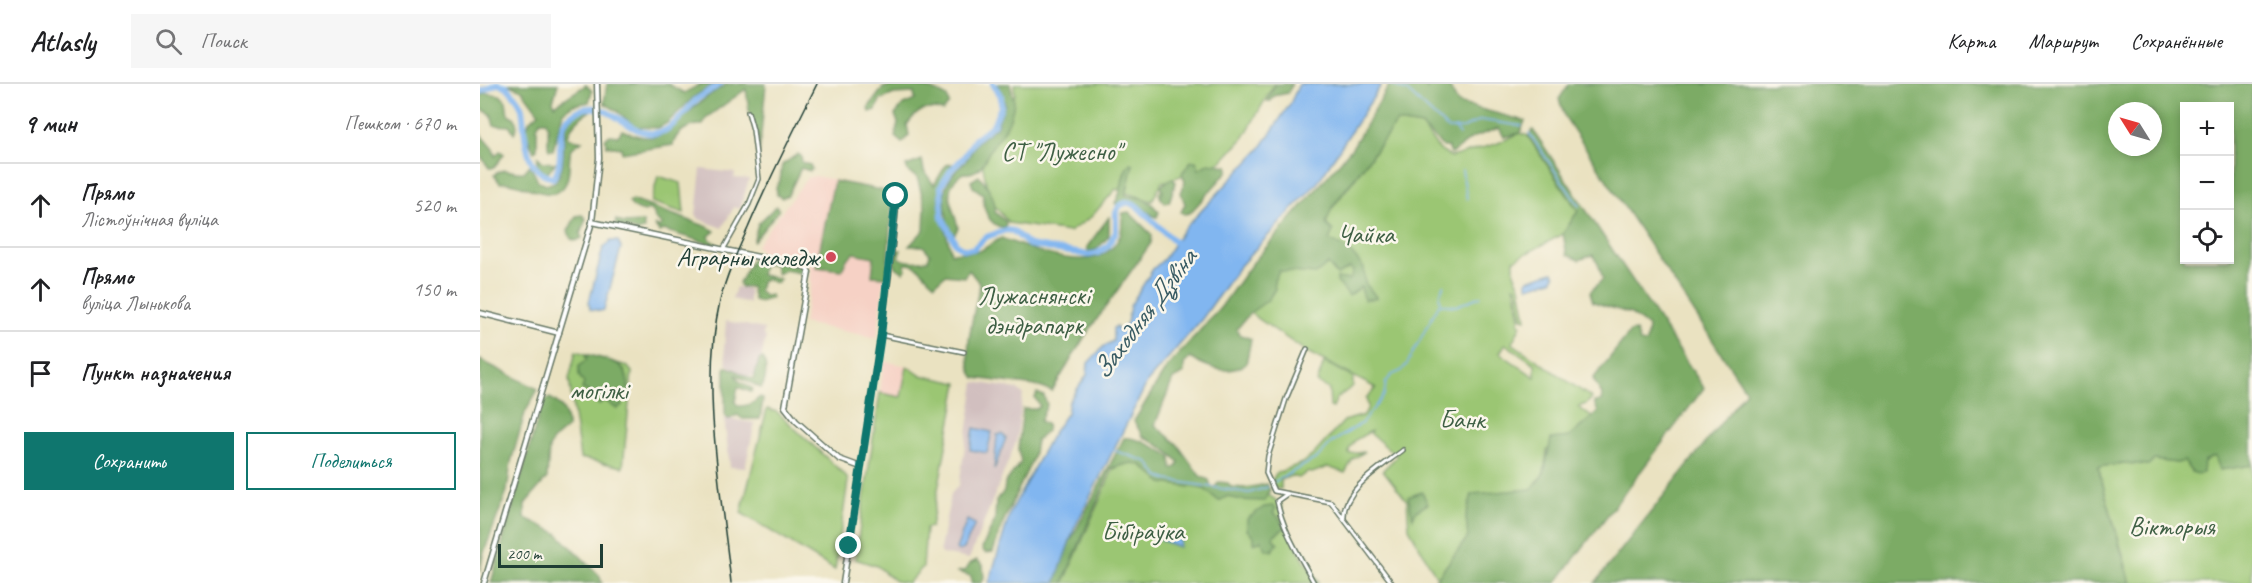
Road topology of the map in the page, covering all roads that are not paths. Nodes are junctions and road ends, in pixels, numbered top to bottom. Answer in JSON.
{"nodes":[{"id":1,"x":597,"y":84,"type":"edge"},
{"id":2,"x":748,"y":112,"type":"dead end"},
{"id":3,"x":895,"y":190,"type":"dead end"},
{"id":4,"x":592,"y":222,"type":"junction"},
{"id":5,"x":723,"y":250,"type":"junction"},
{"id":6,"x":480,"y":313,"type":"edge"},
{"id":7,"x":559,"y":333,"type":"junction"},
{"id":8,"x":881,"y":335,"type":"junction"},
{"id":9,"x":1307,"y":349,"type":"dead end"},
{"id":10,"x":964,"y":352,"type":"dead end"},
{"id":11,"x":1403,"y":450,"type":"dead end"},
{"id":12,"x":861,"y":467,"type":"junction"},
{"id":13,"x":1274,"y":491,"type":"junction"},
{"id":14,"x":1287,"y":494,"type":"junction"},
{"id":15,"x":1277,"y":501,"type":"junction"},
{"id":16,"x":1344,"y":519,"type":"junction"},
{"id":17,"x":484,"y":583,"type":"edge"},
{"id":18,"x":843,"y":583,"type":"edge"},
{"id":19,"x":1314,"y":583,"type":"edge"},
{"id":20,"x":1392,"y":583,"type":"edge"}],
"edges":[{"from":1,"to":4,"type":"street"},
{"from":2,"to":5,"type":"street"},
{"from":3,"to":8,"type":"street"},
{"from":4,"to":5,"type":"street"},
{"from":4,"to":7,"type":"street"},
{"from":5,"to":12,"type":"street"},
{"from":6,"to":7,"type":"street"},
{"from":7,"to":17,"type":"street"},
{"from":8,"to":10,"type":"street"},
{"from":8,"to":12,"type":"street"},
{"from":9,"to":13,"type":"street"},
{"from":11,"to":16,"type":"street"},
{"from":12,"to":18,"type":"street"},
{"from":13,"to":14,"type":"street"},
{"from":13,"to":15,"type":"street"},
{"from":14,"to":15,"type":"street"},
{"from":14,"to":16,"type":"street"},
{"from":15,"to":19,"type":"street"},
{"from":16,"to":20,"type":"street"}]}
